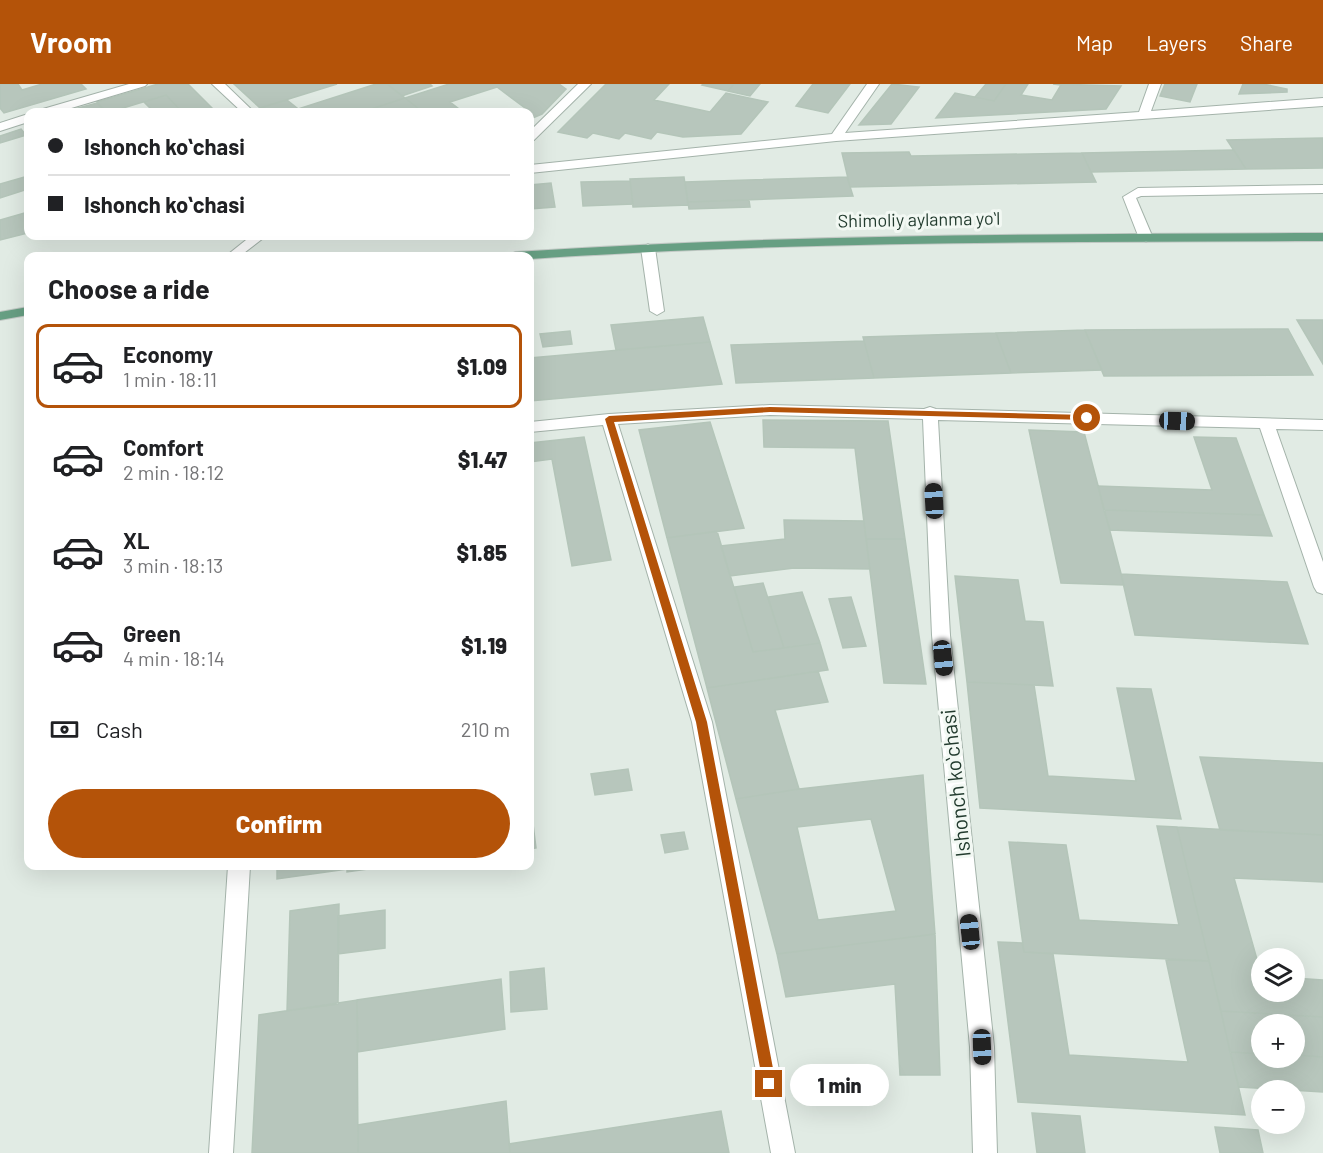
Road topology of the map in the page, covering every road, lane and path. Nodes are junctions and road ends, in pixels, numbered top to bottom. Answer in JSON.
{"nodes":[{"id":1,"x":141,"y":84,"type":"edge"},
{"id":2,"x":218,"y":84,"type":"edge"},
{"id":3,"x":585,"y":84,"type":"edge"},
{"id":4,"x":873,"y":84,"type":"edge"},
{"id":5,"x":1155,"y":84,"type":"edge"},
{"id":6,"x":1323,"y":102,"type":"edge"},
{"id":7,"x":60,"y":108,"type":"edge"},
{"id":8,"x":244,"y":108,"type":"edge"},
{"id":9,"x":1144,"y":115,"type":"junction"},
{"id":10,"x":24,"y":119,"type":"edge"},
{"id":11,"x":0,"y":127,"type":"edge"},
{"id":12,"x":534,"y":133,"type":"edge"},
{"id":13,"x":836,"y":137,"type":"junction"},
{"id":14,"x":534,"y":169,"type":"edge"},
{"id":15,"x":1323,"y":189,"type":"edge"},
{"id":16,"x":1323,"y":237,"type":"edge"},
{"id":17,"x":1146,"y":238,"type":"junction"},
{"id":18,"x":254,"y":240,"type":"edge"},
{"id":19,"x":648,"y":248,"type":"junction"},
{"id":20,"x":237,"y":252,"type":"edge"},
{"id":21,"x":534,"y":255,"type":"edge"},
{"id":22,"x":657,"y":311,"type":"dead end"},
{"id":23,"x":24,"y":312,"type":"edge"},
{"id":24,"x":0,"y":315,"type":"edge"},
{"id":25,"x":930,"y":412,"type":"junction"},
{"id":26,"x":609,"y":419,"type":"junction"},
{"id":27,"x":1266,"y":424,"type":"junction"},
{"id":28,"x":1323,"y":425,"type":"edge"},
{"id":29,"x":534,"y":428,"type":"edge"},
{"id":30,"x":1323,"y":587,"type":"edge"},
{"id":31,"x":239,"y":870,"type":"edge"},
{"id":32,"x":221,"y":1153,"type":"edge"},
{"id":33,"x":783,"y":1153,"type":"edge"},
{"id":34,"x":985,"y":1153,"type":"edge"}],
"edges":[{"from":1,"to":7,"type":"street"},
{"from":2,"to":8,"type":"street"},
{"from":3,"to":12,"type":"street"},
{"from":4,"to":13,"type":"street"},
{"from":5,"to":9,"type":"street"},
{"from":6,"to":9,"type":"street"},
{"from":9,"to":13,"type":"street"},
{"from":10,"to":11,"type":"street"},
{"from":13,"to":14,"type":"street"},
{"from":15,"to":17,"type":"street"},
{"from":16,"to":17,"type":"main road","name":"Shimoliy aylanma yoʻl"},
{"from":17,"to":19,"type":"main road","name":"Shimoliy aylanma yoʻl"},
{"from":18,"to":20,"type":"street"},
{"from":19,"to":21,"type":"main road","name":"Shimoliy aylanma yoʻl"},
{"from":19,"to":22,"type":"street"},
{"from":23,"to":24,"type":"main road"},
{"from":25,"to":26,"type":"street"},
{"from":25,"to":27,"type":"street"},
{"from":25,"to":34,"type":"street","name":"Ishonch koʻchasi"},
{"from":26,"to":29,"type":"street"},
{"from":26,"to":33,"type":"street"},
{"from":27,"to":28,"type":"street"},
{"from":27,"to":30,"type":"street"},
{"from":31,"to":32,"type":"street"}]}
